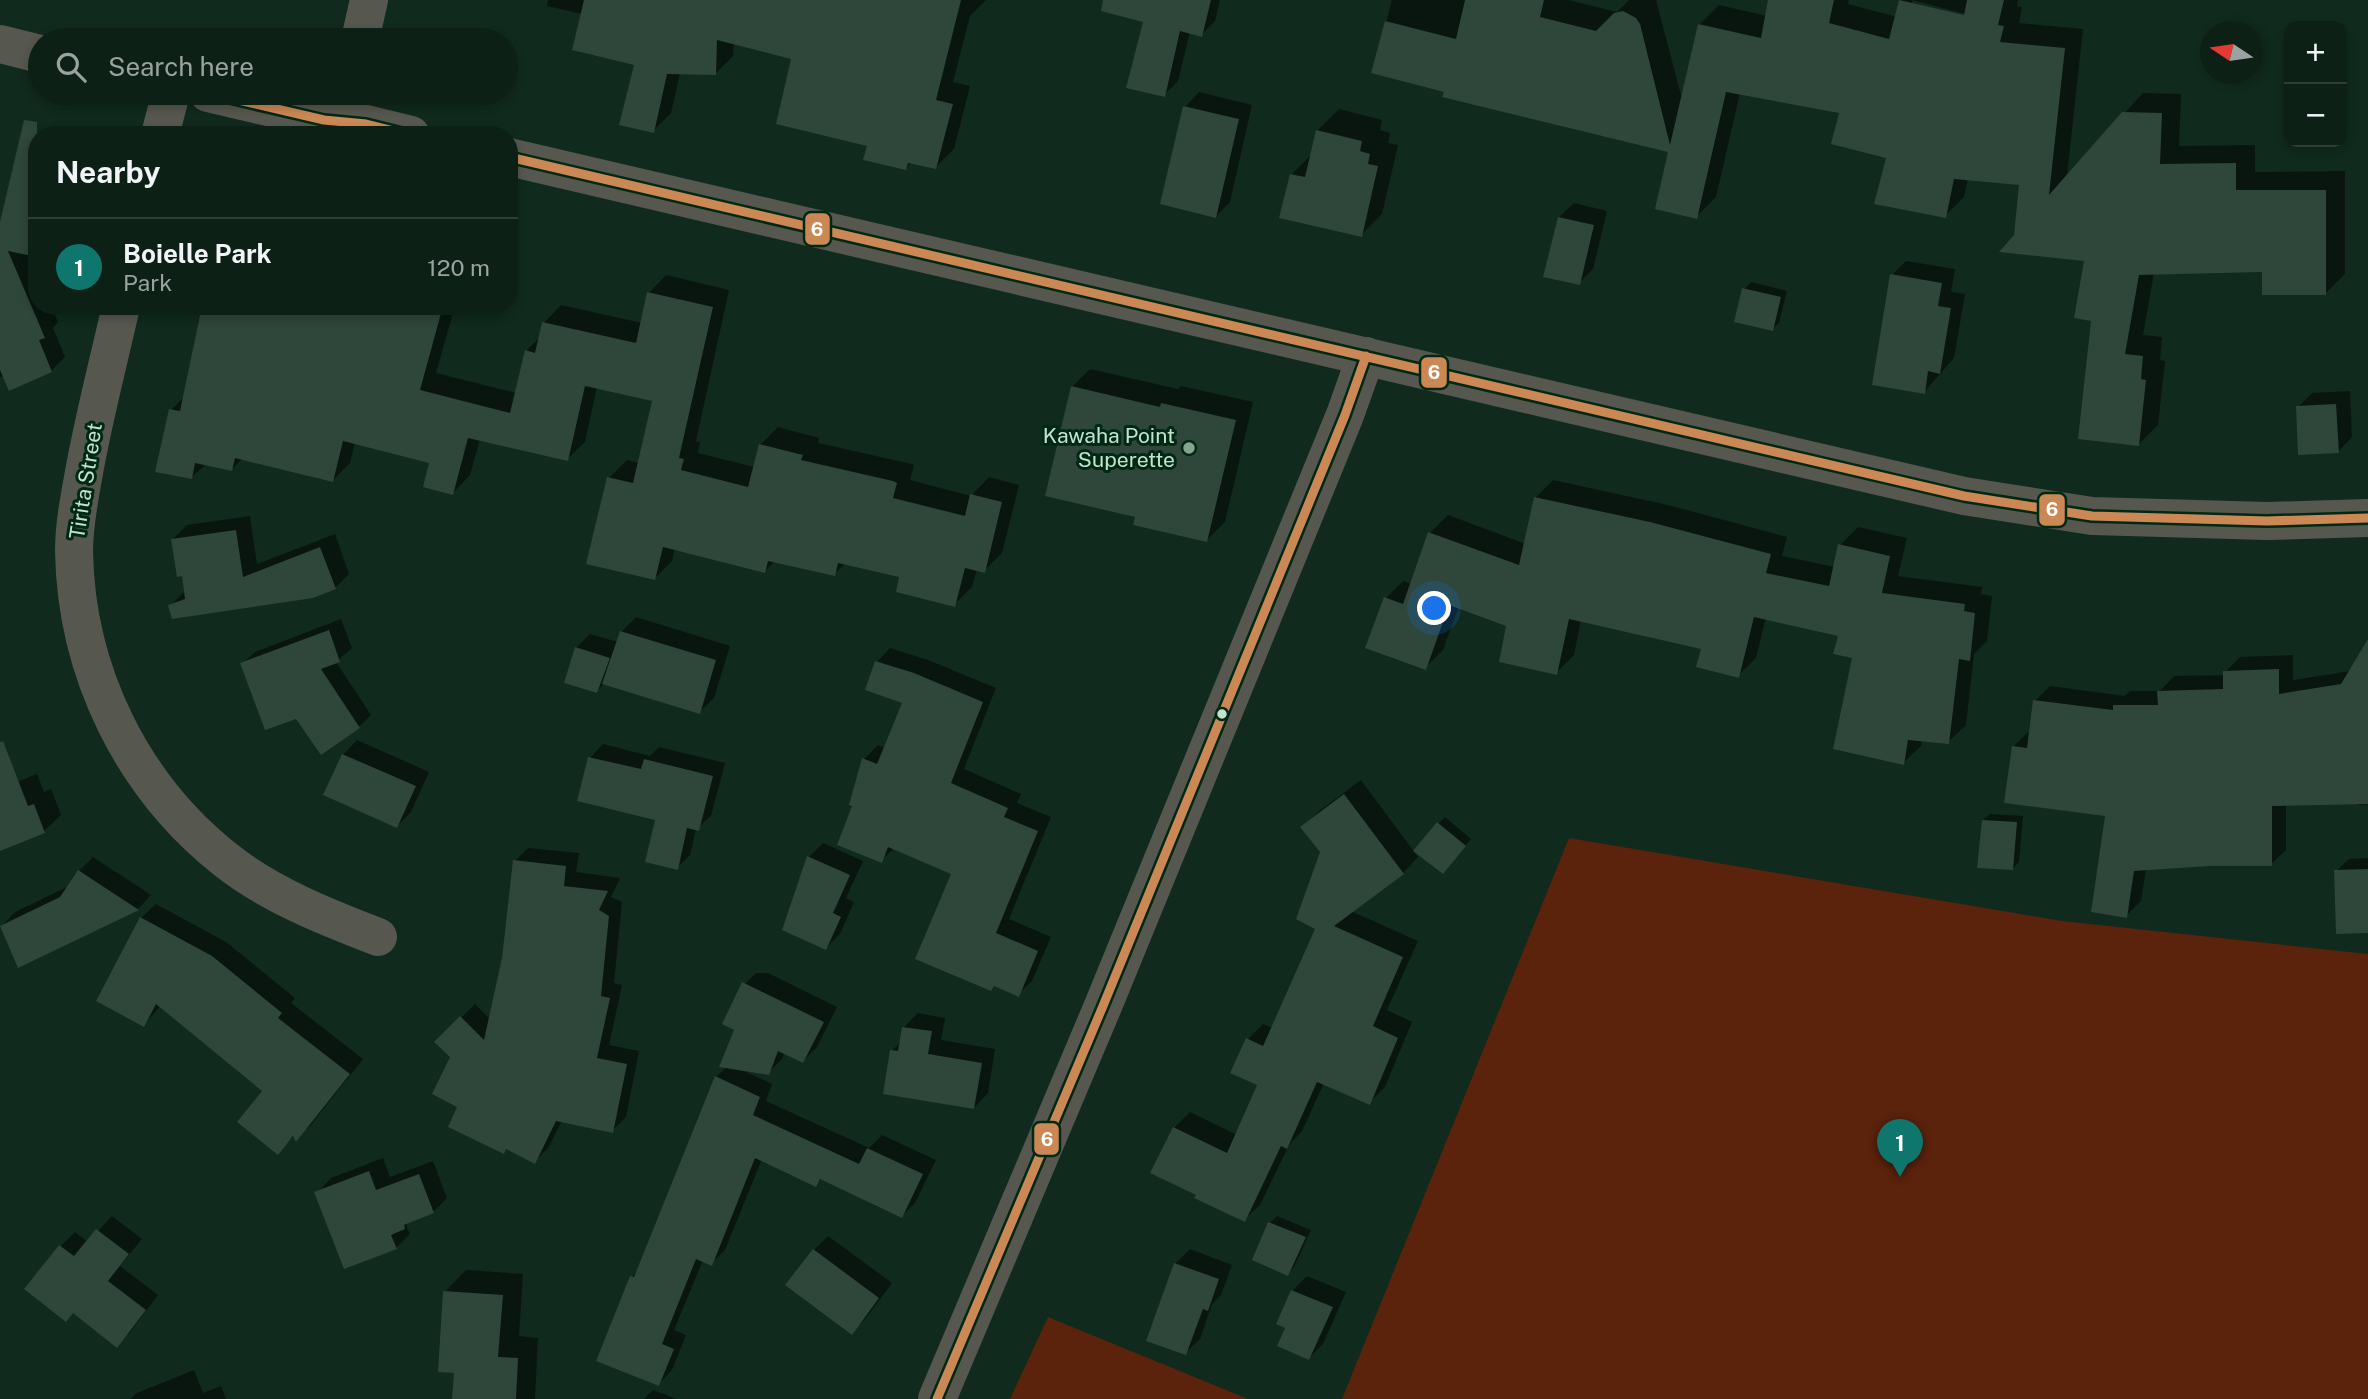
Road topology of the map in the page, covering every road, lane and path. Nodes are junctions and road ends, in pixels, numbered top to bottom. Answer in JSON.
{"nodes":[{"id":1,"x":369,"y":0,"type":"edge"},
{"id":2,"x":363,"y":28,"type":"edge"},
{"id":3,"x":0,"y":44,"type":"edge"},
{"id":4,"x":28,"y":51,"type":"edge"},
{"id":5,"x":167,"y":105,"type":"edge"},
{"id":6,"x":260,"y":105,"type":"edge"},
{"id":7,"x":344,"y":107,"type":"edge"},
{"id":8,"x":162,"y":126,"type":"edge"},
{"id":9,"x":389,"y":126,"type":"edge"},
{"id":10,"x":518,"y":160,"type":"edge"},
{"id":11,"x":119,"y":315,"type":"edge"},
{"id":12,"x":1366,"y":356,"type":"junction"},
{"id":13,"x":2368,"y":518,"type":"edge"},
{"id":14,"x":378,"y":937,"type":"dead end"},
{"id":15,"x":937,"y":1399,"type":"edge"}],
"edges":[{"from":1,"to":2,"type":"street"},
{"from":3,"to":4,"type":"street"},
{"from":5,"to":8,"type":"street"},
{"from":6,"to":7,"type":"street"},
{"from":7,"to":9,"type":"street"},
{"from":10,"to":12,"type":"street"},
{"from":11,"to":14,"type":"street","name":"Tirita Street"},
{"from":12,"to":13,"type":"street"},
{"from":12,"to":15,"type":"street"}]}
